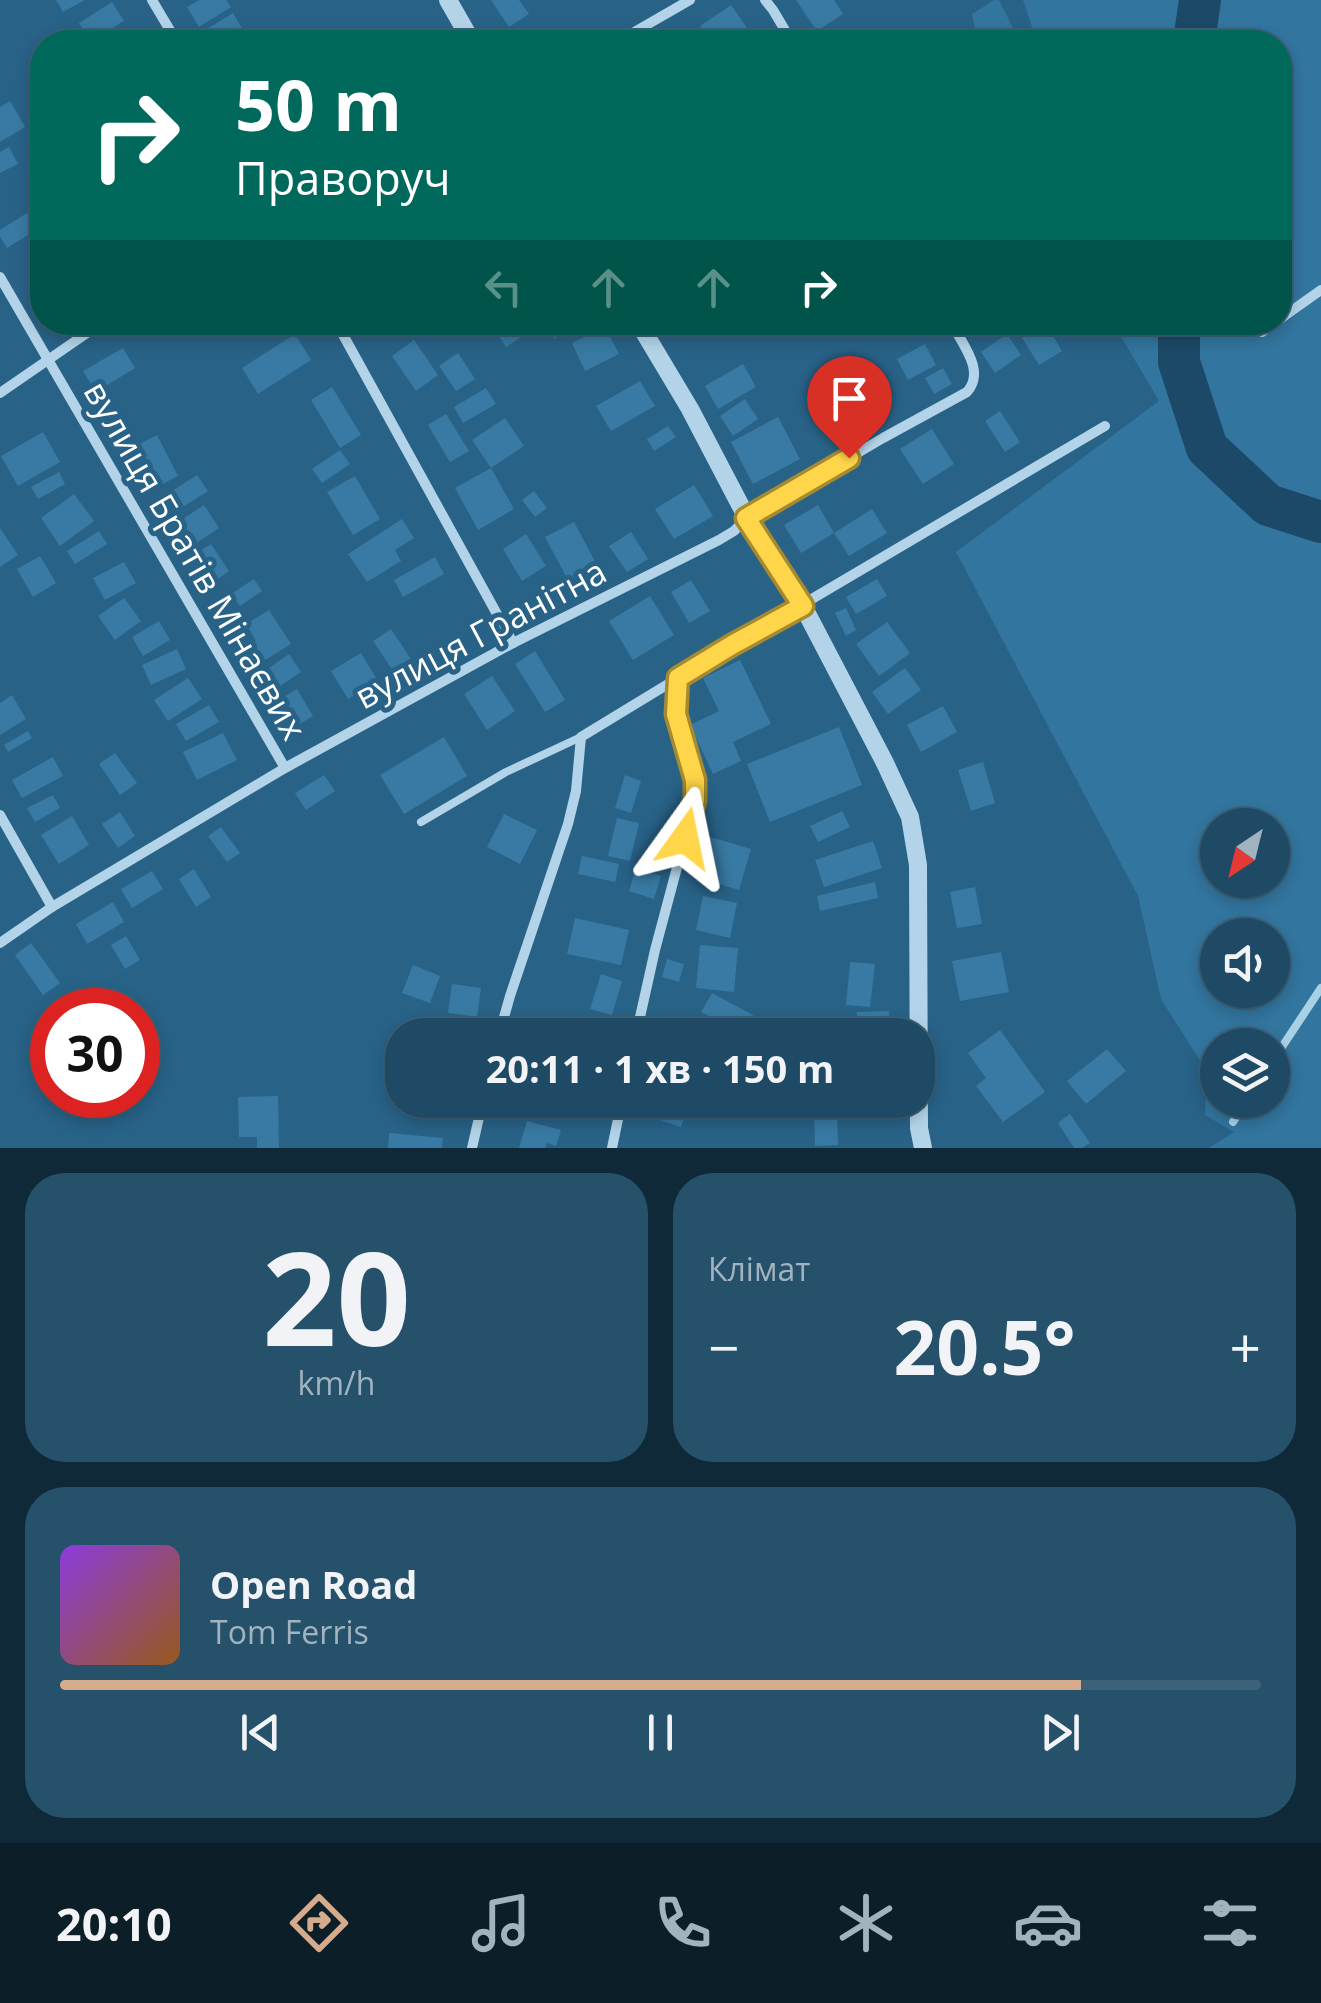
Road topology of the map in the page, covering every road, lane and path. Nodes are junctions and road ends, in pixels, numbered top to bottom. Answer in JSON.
{"nodes":[{"id":1,"x":152,"y":0,"type":"edge"},
{"id":2,"x":448,"y":0,"type":"edge"},
{"id":3,"x":690,"y":0,"type":"edge"},
{"id":4,"x":764,"y":0,"type":"edge"},
{"id":5,"x":170,"y":30,"type":"edge"},
{"id":6,"x":465,"y":30,"type":"edge"},
{"id":7,"x":637,"y":30,"type":"edge"},
{"id":8,"x":785,"y":30,"type":"edge"},
{"id":9,"x":0,"y":276,"type":"edge"},
{"id":10,"x":1321,"y":290,"type":"edge"},
{"id":11,"x":1292,"y":311,"type":"edge"},
{"id":12,"x":30,"y":328,"type":"edge"},
{"id":13,"x":34,"y":335,"type":"edge"},
{"id":14,"x":84,"y":335,"type":"edge"},
{"id":15,"x":343,"y":335,"type":"edge"},
{"id":16,"x":646,"y":335,"type":"edge"},
{"id":17,"x":958,"y":335,"type":"edge"},
{"id":18,"x":48,"y":360,"type":"junction"},
{"id":19,"x":0,"y":393,"type":"edge"},
{"id":20,"x":1105,"y":426,"type":"dead end"},
{"id":21,"x":746,"y":518,"type":"junction"},
{"id":22,"x":803,"y":606,"type":"junction"},
{"id":23,"x":513,"y":644,"type":"junction"},
{"id":24,"x":678,"y":678,"type":"junction"},
{"id":25,"x":581,"y":737,"type":"junction"},
{"id":26,"x":285,"y":768,"type":"junction"},
{"id":27,"x":0,"y":816,"type":"edge"},
{"id":28,"x":421,"y":822,"type":"dead end"},
{"id":29,"x":52,"y":908,"type":"junction"},
{"id":30,"x":0,"y":943,"type":"edge"},
{"id":31,"x":505,"y":1018,"type":"edge"},
{"id":32,"x":640,"y":1018,"type":"edge"},
{"id":33,"x":479,"y":1118,"type":"edge"},
{"id":34,"x":618,"y":1118,"type":"edge"},
{"id":35,"x":472,"y":1148,"type":"edge"},
{"id":36,"x":612,"y":1148,"type":"edge"},
{"id":37,"x":923,"y":1148,"type":"edge"}],
"edges":[{"from":1,"to":5,"type":"street"},
{"from":2,"to":6,"type":"street"},
{"from":3,"to":7,"type":"street"},
{"from":4,"to":8,"type":"street"},
{"from":9,"to":12,"type":"street","name":"вулиця Братів Мінаєвих"},
{"from":10,"to":11,"type":"street"},
{"from":13,"to":18,"type":"street","name":"вулиця Братів Мінаєвих"},
{"from":14,"to":18,"type":"street"},
{"from":15,"to":23,"type":"street"},
{"from":16,"to":21,"type":"street"},
{"from":17,"to":21,"type":"street","name":"вулиця Гранітна"},
{"from":18,"to":19,"type":"street"},
{"from":18,"to":26,"type":"street","name":"вулиця Братів Мінаєвих"},
{"from":20,"to":22,"type":"street"},
{"from":21,"to":22,"type":"street"},
{"from":21,"to":23,"type":"street","name":"вулиця Гранітна"},
{"from":22,"to":24,"type":"street"},
{"from":22,"to":37,"type":"street"},
{"from":23,"to":26,"type":"street","name":"вулиця Гранітна"},
{"from":24,"to":25,"type":"street"},
{"from":24,"to":32,"type":"street"},
{"from":25,"to":28,"type":"lane"},
{"from":25,"to":31,"type":"street"},
{"from":26,"to":29,"type":"street","name":"вулиця Гранітна"},
{"from":27,"to":29,"type":"street"},
{"from":29,"to":30,"type":"street","name":"вулиця Гранітна"},
{"from":33,"to":35,"type":"street"},
{"from":34,"to":36,"type":"street"}]}
